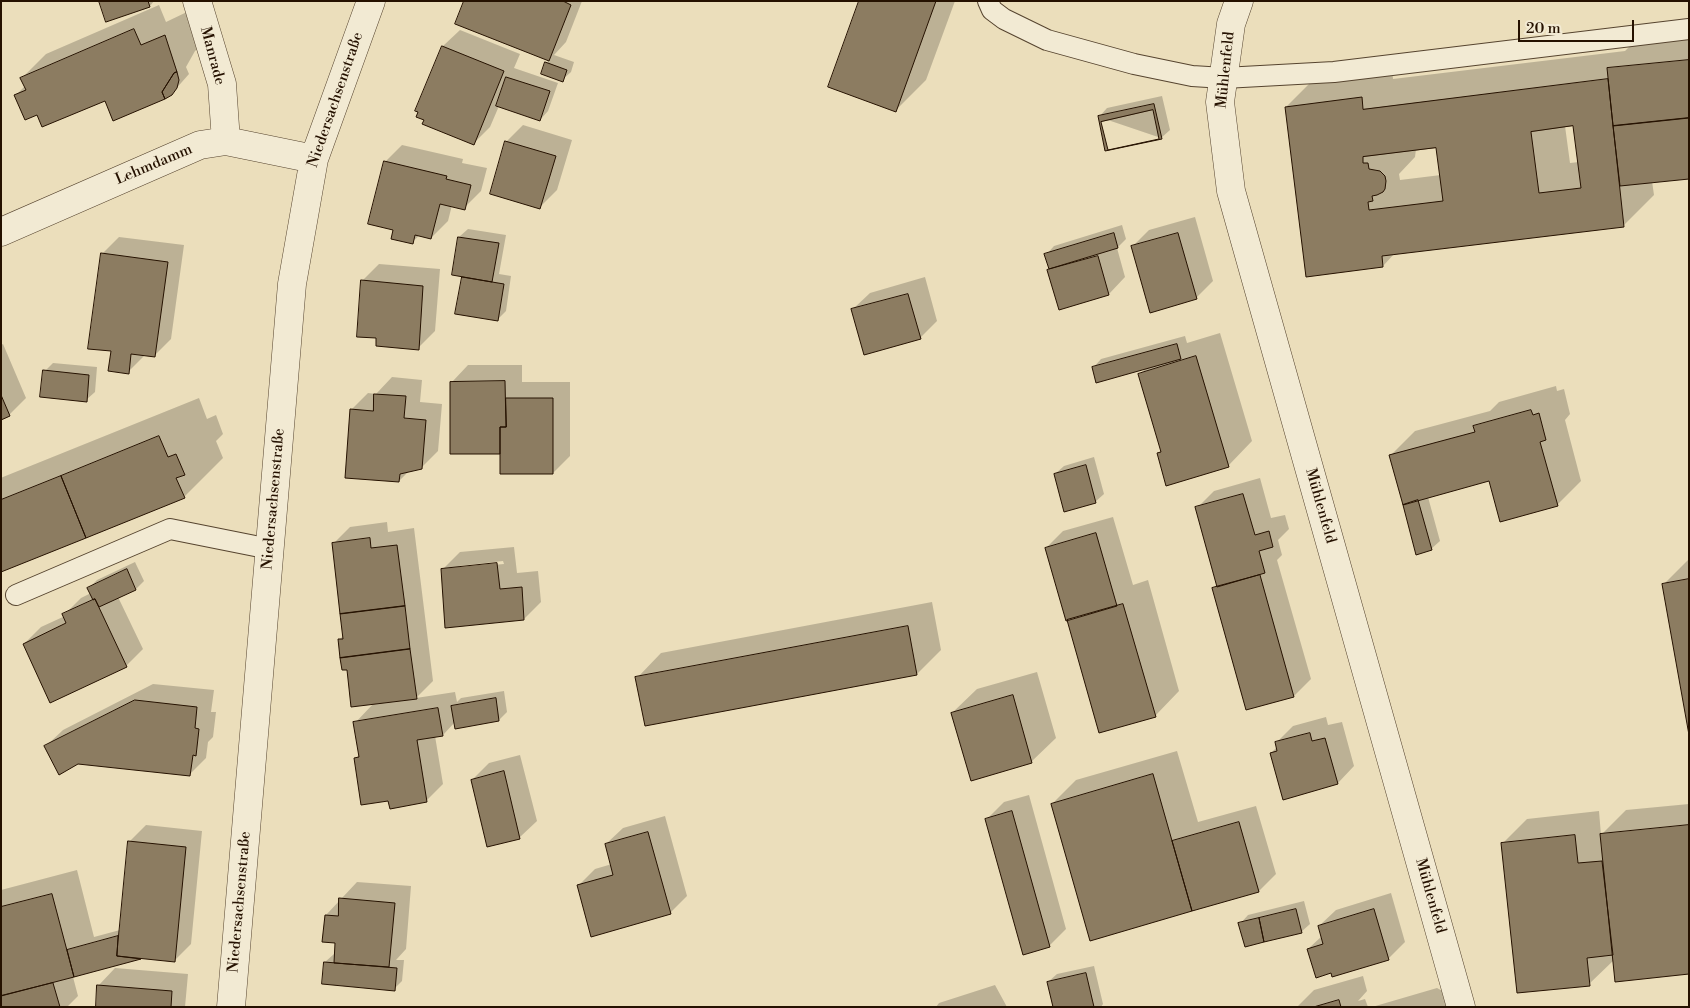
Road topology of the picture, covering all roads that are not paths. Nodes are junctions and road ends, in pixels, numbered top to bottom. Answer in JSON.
{"nodes":[{"id":1,"x":197,"y":1,"type":"edge"},
{"id":2,"x":371,"y":1,"type":"edge"},
{"id":3,"x":988,"y":1,"type":"edge"},
{"id":4,"x":1239,"y":1,"type":"edge"},
{"id":5,"x":1689,"y":29,"type":"edge"},
{"id":6,"x":1224,"y":78,"type":"junction"},
{"id":7,"x":226,"y":141,"type":"junction"},
{"id":8,"x":314,"y":159,"type":"junction"},
{"id":9,"x":1,"y":232,"type":"edge"},
{"id":10,"x":270,"y":548,"type":"junction"},
{"id":11,"x":16,"y":595,"type":"dead end"},
{"id":12,"x":231,"y":1007,"type":"edge"},
{"id":13,"x":1462,"y":1007,"type":"edge"}],
"edges":[{"from":1,"to":7,"type":"street","name":"Manrade"},
{"from":2,"to":8,"type":"street","name":"Niedersachsenstraße"},
{"from":3,"to":6,"type":"lane"},
{"from":4,"to":6,"type":"street","name":"Mühlenfeld"},
{"from":5,"to":6,"type":"lane"},
{"from":6,"to":13,"type":"street","name":"Mühlenfeld"},
{"from":7,"to":8,"type":"street","name":"Lehmdamm"},
{"from":7,"to":9,"type":"street","name":"Lehmdamm"},
{"from":8,"to":10,"type":"street","name":"Niedersachsenstraße"},
{"from":10,"to":11,"type":"lane"},
{"from":10,"to":12,"type":"street","name":"Niedersachsenstraße"}]}
